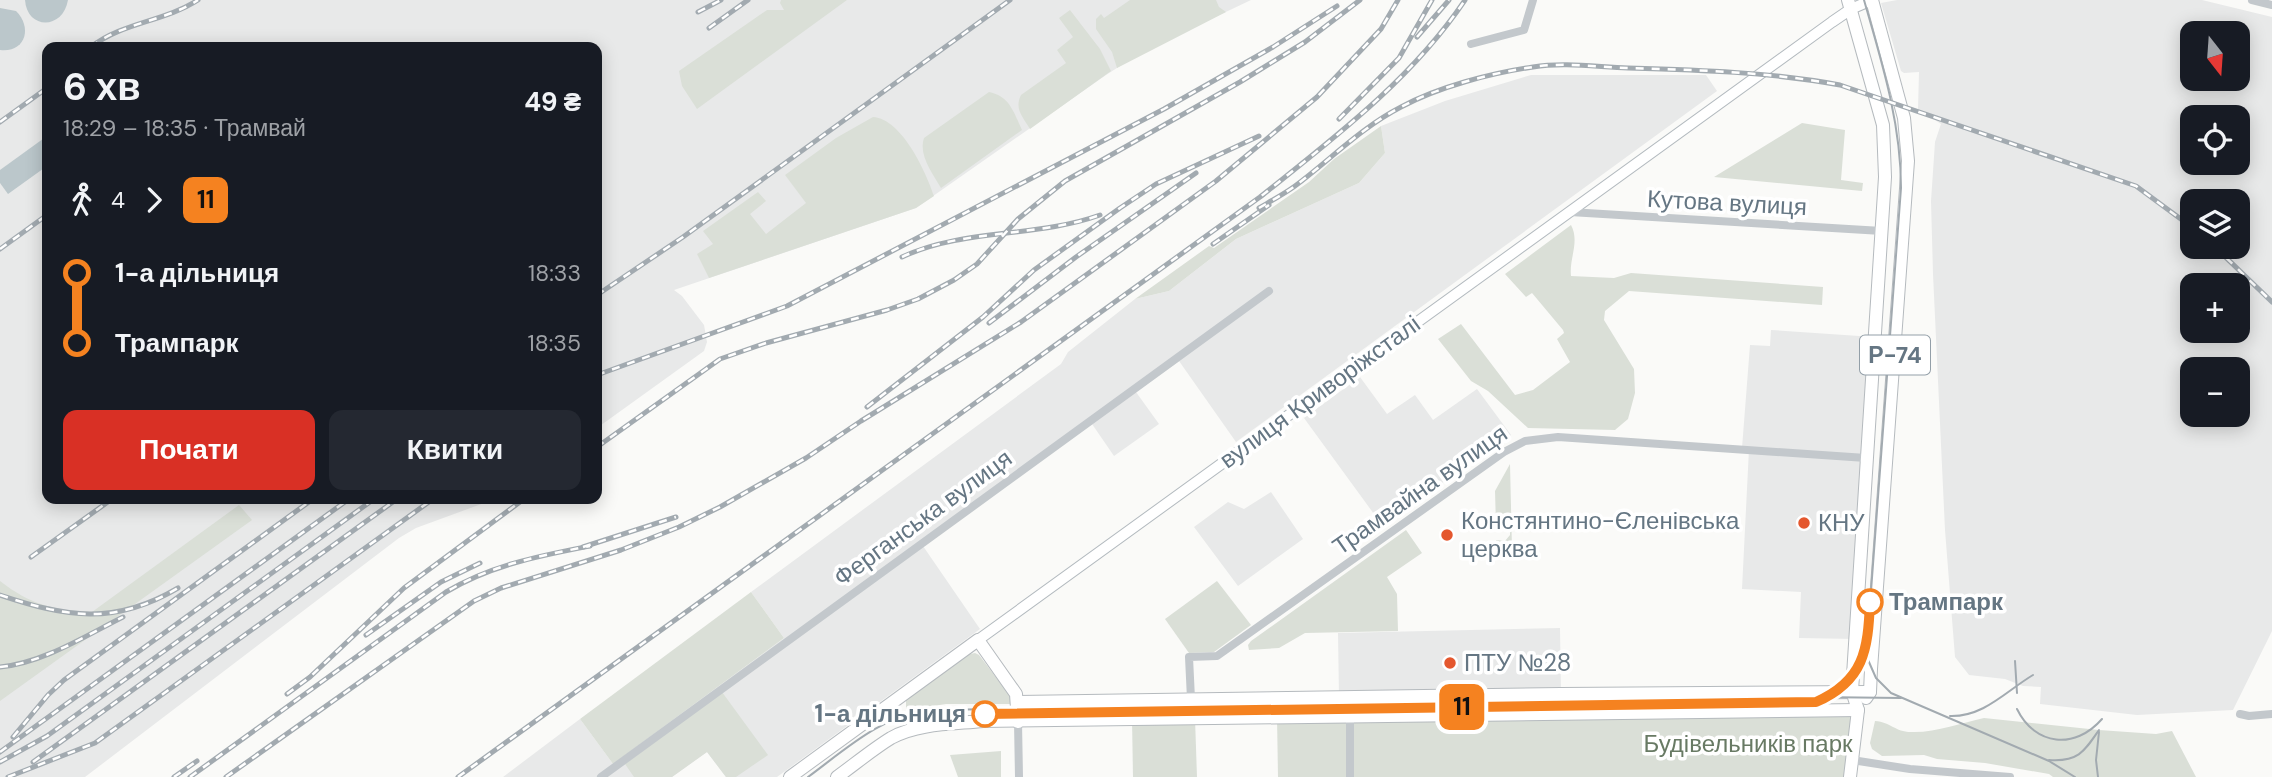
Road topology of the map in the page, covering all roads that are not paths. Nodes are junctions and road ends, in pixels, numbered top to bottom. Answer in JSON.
{"nodes":[{"id":1,"x":1533,"y":0,"type":"edge"},
{"id":2,"x":1872,"y":0,"type":"edge"},
{"id":3,"x":2252,"y":0,"type":"edge"},
{"id":4,"x":1850,"y":4,"type":"edge"},
{"id":5,"x":2272,"y":5,"type":"edge"},
{"id":6,"x":1471,"y":44,"type":"dead end"},
{"id":7,"x":1570,"y":212,"type":"junction"},
{"id":8,"x":1882,"y":231,"type":"junction"},
{"id":9,"x":1269,"y":291,"type":"dead end"},
{"id":10,"x":1866,"y":458,"type":"junction"},
{"id":11,"x":978,"y":640,"type":"junction"},
{"id":12,"x":1852,"y":691,"type":"junction"},
{"id":13,"x":1870,"y":692,"type":"junction"},
{"id":14,"x":1191,"y":699,"type":"junction"},
{"id":15,"x":1018,"y":702,"type":"junction"},
{"id":16,"x":1858,"y":710,"type":"junction"},
{"id":17,"x":2240,"y":714,"type":"dead end"},
{"id":18,"x":2272,"y":714,"type":"edge"},
{"id":19,"x":1350,"y":716,"type":"junction"},
{"id":20,"x":1018,"y":722,"type":"junction"},
{"id":21,"x":1852,"y":760,"type":"junction"},
{"id":22,"x":601,"y":777,"type":"edge"},
{"id":23,"x":790,"y":777,"type":"edge"},
{"id":24,"x":837,"y":777,"type":"edge"},
{"id":25,"x":1019,"y":777,"type":"edge"},
{"id":26,"x":1350,"y":777,"type":"edge"},
{"id":27,"x":1850,"y":777,"type":"edge"},
{"id":28,"x":2010,"y":777,"type":"edge"}],
"edges":[{"from":1,"to":6,"type":"street"},
{"from":2,"to":4,"type":"main road","name":"вулиця Криворіжсталі"},
{"from":2,"to":13,"type":"main road","number":"Р-74"},
{"from":3,"to":5,"type":"street"},
{"from":4,"to":7,"type":"main road","name":"вулиця Криворіжсталі"},
{"from":4,"to":8,"type":"main road","number":"Р-74"},
{"from":7,"to":8,"type":"street","name":"Кутова вулиця"},
{"from":7,"to":11,"type":"main road","name":"вулиця Криворіжсталі"},
{"from":8,"to":10,"type":"main road","number":"Р-74"},
{"from":9,"to":22,"type":"street","name":"Ферганська вулиця"},
{"from":10,"to":12,"type":"main road","number":"Р-74"},
{"from":10,"to":14,"type":"street","name":"Трамвайна вулиця"},
{"from":11,"to":15,"type":"main road"},
{"from":11,"to":23,"type":"main road","name":"вулиця Криворіжсталі"},
{"from":12,"to":13,"type":"main road"},
{"from":12,"to":14,"type":"main road"},
{"from":12,"to":16,"type":"main road","number":"Р-74"},
{"from":13,"to":16,"type":"main road","number":"Р-74"},
{"from":14,"to":15,"type":"main road"},
{"from":15,"to":20,"type":"main road"},
{"from":16,"to":19,"type":"main road"},
{"from":16,"to":21,"type":"main road","number":"Р-74"},
{"from":17,"to":18,"type":"street"},
{"from":19,"to":20,"type":"main road"},
{"from":19,"to":26,"type":"street"},
{"from":20,"to":24,"type":"main road"},
{"from":20,"to":25,"type":"street"},
{"from":21,"to":27,"type":"main road","number":"Р-74"},
{"from":21,"to":28,"type":"street"}]}
